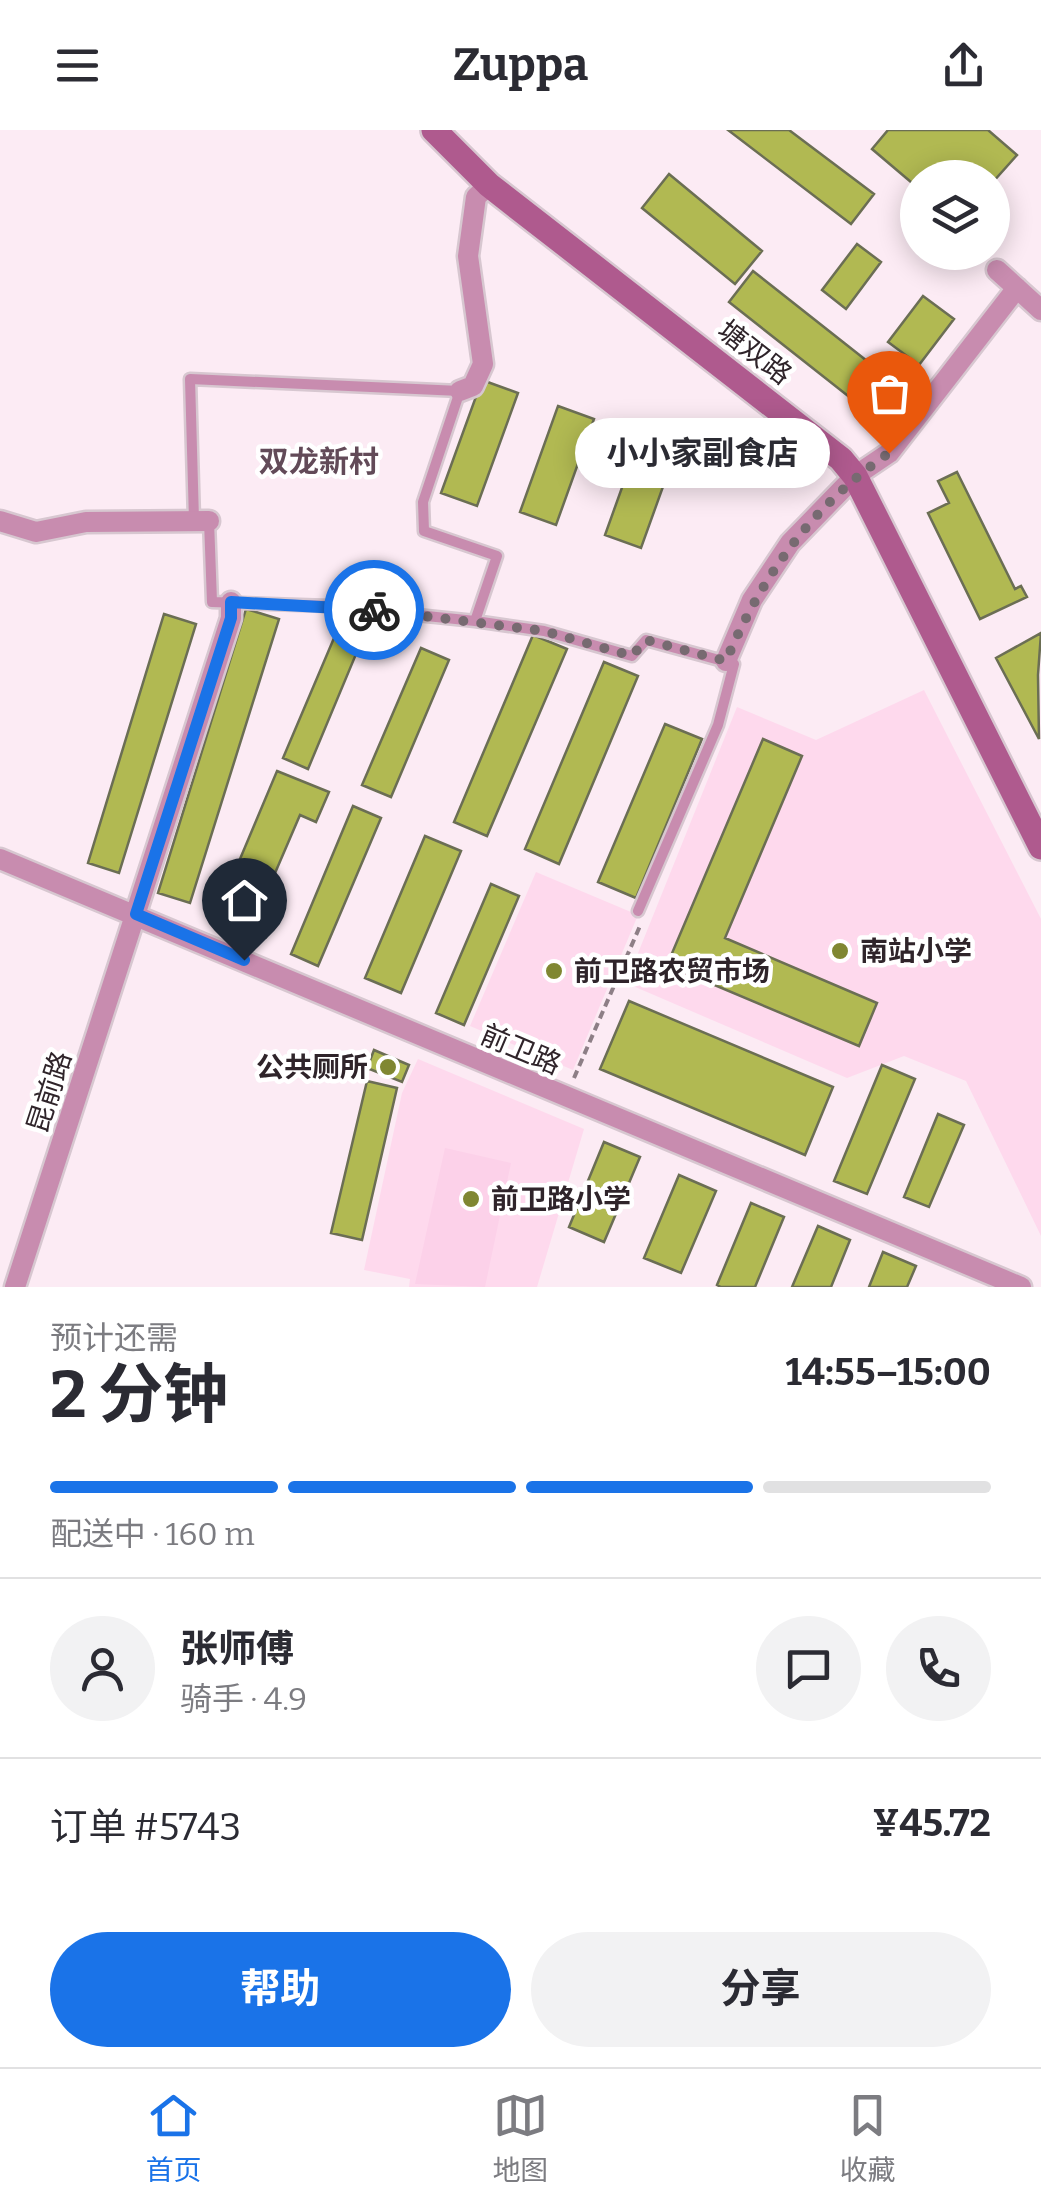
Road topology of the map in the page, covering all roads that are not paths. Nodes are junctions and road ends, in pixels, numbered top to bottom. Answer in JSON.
{"nodes":[{"id":1,"x":434,"y":130,"type":"edge"},
{"id":2,"x":489,"y":185,"type":"junction"},
{"id":3,"x":998,"y":270,"type":"dead end"},
{"id":4,"x":1017,"y":288,"type":"junction"},
{"id":5,"x":1041,"y":310,"type":"edge"},
{"id":6,"x":460,"y":391,"type":"junction"},
{"id":7,"x":855,"y":476,"type":"junction"},
{"id":8,"x":0,"y":521,"type":"edge"},
{"id":9,"x":202,"y":521,"type":"junction"},
{"id":10,"x":231,"y":602,"type":"junction"},
{"id":11,"x":475,"y":621,"type":"junction"},
{"id":12,"x":726,"y":661,"type":"junction"},
{"id":13,"x":1041,"y":847,"type":"edge"},
{"id":14,"x":0,"y":859,"type":"edge"},
{"id":15,"x":638,"y":911,"type":"road end"},
{"id":16,"x":136,"y":914,"type":"junction"},
{"id":17,"x":14,"y":1287,"type":"edge"},
{"id":18,"x":1021,"y":1287,"type":"edge"}],
"edges":[{"from":1,"to":2,"type":"street","name":"塘双路"},
{"from":2,"to":6,"type":"street"},
{"from":2,"to":7,"type":"street","name":"塘双路"},
{"from":3,"to":4,"type":"street"},
{"from":4,"to":5,"type":"street"},
{"from":4,"to":7,"type":"street"},
{"from":6,"to":9,"type":"lane"},
{"from":6,"to":11,"type":"lane"},
{"from":7,"to":12,"type":"street"},
{"from":7,"to":13,"type":"street","name":"塘双路"},
{"from":8,"to":9,"type":"street"},
{"from":9,"to":10,"type":"lane"},
{"from":10,"to":11,"type":"lane"},
{"from":10,"to":16,"type":"street","name":"昆前路"},
{"from":11,"to":12,"type":"lane"},
{"from":12,"to":15,"type":"lane"},
{"from":14,"to":16,"type":"street","name":"前卫路"},
{"from":16,"to":17,"type":"street","name":"昆前路"},
{"from":16,"to":18,"type":"street","name":"前卫路"}]}
